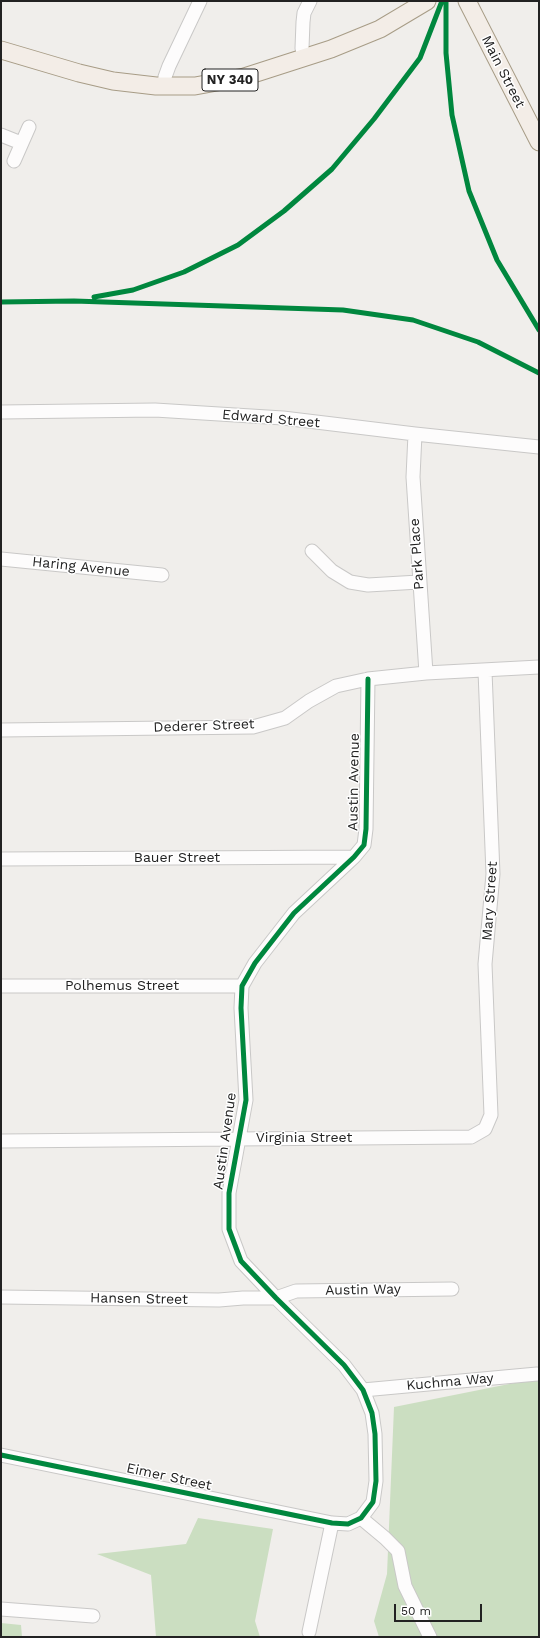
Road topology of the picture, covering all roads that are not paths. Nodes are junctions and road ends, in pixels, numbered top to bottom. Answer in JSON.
{"nodes":[{"id":1,"x":310,"y":1,"type":"edge"},
{"id":2,"x":427,"y":1,"type":"edge"},
{"id":3,"x":467,"y":1,"type":"edge"},
{"id":4,"x":199,"y":3,"type":"edge"},
{"id":5,"x":1,"y":50,"type":"edge"},
{"id":6,"x":304,"y":59,"type":"junction"},
{"id":7,"x":164,"y":86,"type":"junction"},
{"id":8,"x":29,"y":127,"type":"dead end"},
{"id":9,"x":1,"y":134,"type":"edge"},
{"id":10,"x":539,"y":142,"type":"edge"},
{"id":11,"x":21,"y":143,"type":"junction"},
{"id":12,"x":14,"y":161,"type":"dead end"},
{"id":13,"x":1,"y":412,"type":"edge"},
{"id":14,"x":415,"y":434,"type":"junction"},
{"id":15,"x":539,"y":447,"type":"edge"},
{"id":16,"x":312,"y":551,"type":"dead end"},
{"id":17,"x":1,"y":559,"type":"edge"},
{"id":18,"x":162,"y":575,"type":"dead end"},
{"id":19,"x":419,"y":582,"type":"junction"},
{"id":20,"x":539,"y":667,"type":"edge"},
{"id":21,"x":486,"y":671,"type":"junction"},
{"id":22,"x":426,"y":673,"type":"junction"},
{"id":23,"x":368,"y":679,"type":"junction"},
{"id":24,"x":1,"y":730,"type":"edge"},
{"id":25,"x":354,"y":857,"type":"junction"},
{"id":26,"x":1,"y":859,"type":"edge"},
{"id":27,"x":1,"y":986,"type":"edge"},
{"id":28,"x":242,"y":986,"type":"junction"},
{"id":29,"x":485,"y":1129,"type":"joint"},
{"id":30,"x":239,"y":1139,"type":"junction"},
{"id":31,"x":1,"y":1141,"type":"edge"},
{"id":32,"x":452,"y":1289,"type":"dead end"},
{"id":33,"x":1,"y":1298,"type":"edge"},
{"id":34,"x":276,"y":1298,"type":"junction"},
{"id":35,"x":537,"y":1374,"type":"dead end"},
{"id":36,"x":363,"y":1390,"type":"junction"},
{"id":37,"x":1,"y":1455,"type":"edge"},
{"id":38,"x":361,"y":1518,"type":"junction"},
{"id":39,"x":332,"y":1523,"type":"junction"},
{"id":40,"x":1,"y":1609,"type":"edge"},
{"id":41,"x":93,"y":1616,"type":"dead end"},
{"id":42,"x":310,"y":1632,"type":"dead end"},
{"id":43,"x":430,"y":1637,"type":"edge"}],
"edges":[{"from":1,"to":6,"type":"street"},
{"from":2,"to":6,"type":"main road","number":"NY 340"},
{"from":3,"to":10,"type":"main road","name":"Main Street"},
{"from":4,"to":7,"type":"street"},
{"from":5,"to":7,"type":"main road","number":"NY 340"},
{"from":6,"to":7,"type":"main road","number":"NY 340"},
{"from":8,"to":11,"type":"street"},
{"from":9,"to":11,"type":"street"},
{"from":11,"to":12,"type":"street"},
{"from":13,"to":14,"type":"street","name":"Edward Street"},
{"from":14,"to":15,"type":"street","name":"Edward Street"},
{"from":14,"to":19,"type":"street","name":"Park Place"},
{"from":16,"to":19,"type":"street"},
{"from":17,"to":18,"type":"street","name":"Haring Avenue"},
{"from":19,"to":22,"type":"street","name":"Park Place"},
{"from":20,"to":21,"type":"street","name":"Dederer Street"},
{"from":21,"to":22,"type":"street","name":"Dederer Street"},
{"from":21,"to":29,"type":"street","name":"Mary Street"},
{"from":22,"to":23,"type":"street","name":"Dederer Street"},
{"from":23,"to":24,"type":"street","name":"Dederer Street"},
{"from":23,"to":25,"type":"street","name":"Austin Avenue"},
{"from":25,"to":26,"type":"street","name":"Bauer Street"},
{"from":25,"to":28,"type":"street","name":"Austin Avenue"},
{"from":27,"to":28,"type":"street","name":"Polhemus Street"},
{"from":28,"to":30,"type":"street","name":"Austin Avenue"},
{"from":29,"to":30,"type":"street","name":"Virginia Street"},
{"from":30,"to":31,"type":"street","name":"Virginia Street"},
{"from":30,"to":34,"type":"street","name":"Austin Avenue"},
{"from":32,"to":34,"type":"street","name":"Austin Way"},
{"from":33,"to":34,"type":"street","name":"Hansen Street"},
{"from":34,"to":36,"type":"street","name":"Austin Avenue"},
{"from":35,"to":36,"type":"street","name":"Kuchma Way"},
{"from":36,"to":38,"type":"street","name":"Austin Avenue"},
{"from":37,"to":39,"type":"street","name":"Eimer Street"},
{"from":38,"to":39,"type":"street"},
{"from":38,"to":43,"type":"street"},
{"from":39,"to":42,"type":"street"},
{"from":40,"to":41,"type":"street"}]}
